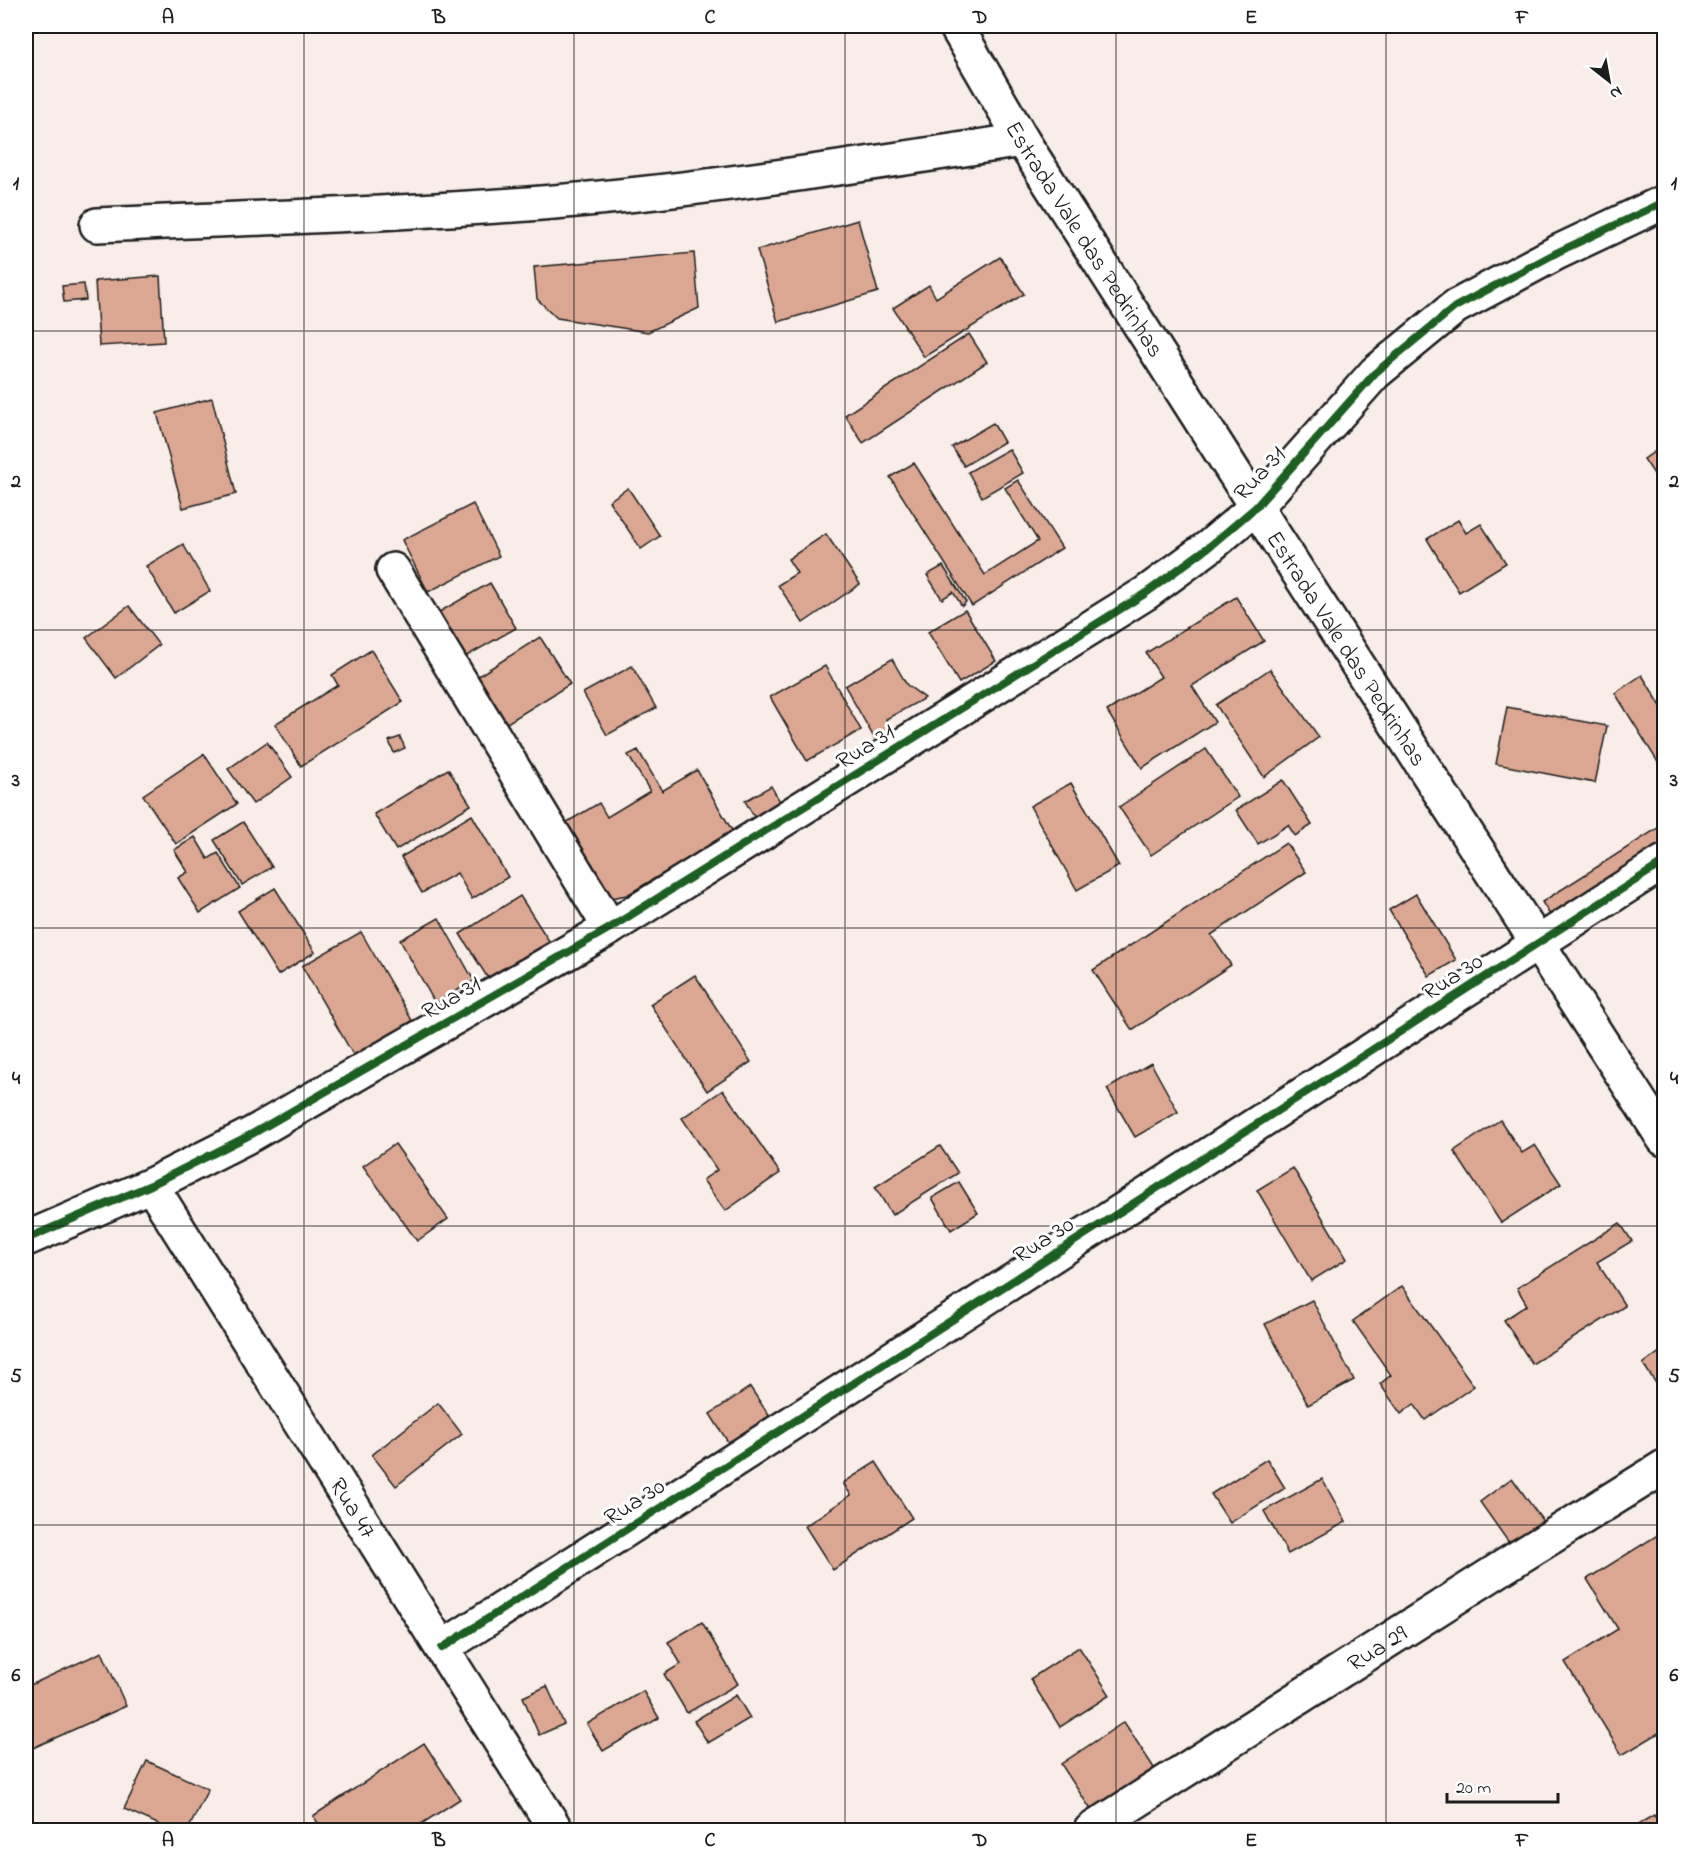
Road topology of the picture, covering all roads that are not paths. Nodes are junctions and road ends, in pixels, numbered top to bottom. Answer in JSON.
{"nodes":[{"id":1,"x":956,"y":26,"type":"edge"},
{"id":2,"x":977,"y":26,"type":"edge"},
{"id":3,"x":977,"y":63,"type":"junction"},
{"id":4,"x":1022,"y":140,"type":"junction"},
{"id":5,"x":1665,"y":202,"type":"edge"},
{"id":6,"x":97,"y":225,"type":"dead end"},
{"id":7,"x":1256,"y":507,"type":"junction"},
{"id":8,"x":393,"y":570,"type":"dead end"},
{"id":9,"x":1665,"y":862,"type":"edge"},
{"id":10,"x":610,"y":928,"type":"junction"},
{"id":11,"x":1538,"y":944,"type":"junction"},
{"id":12,"x":1665,"y":1139,"type":"edge"},
{"id":13,"x":151,"y":1185,"type":"junction"},
{"id":14,"x":26,"y":1239,"type":"edge"},
{"id":15,"x":1665,"y":1467,"type":"edge"},
{"id":16,"x":442,"y":1648,"type":"junction"},
{"id":17,"x":555,"y":1830,"type":"edge"},
{"id":18,"x":1091,"y":1830,"type":"edge"}],
"edges":[{"from":1,"to":3,"type":"street","name":"Estrada Vale das Pedrinhas"},
{"from":2,"to":3,"type":"street"},
{"from":3,"to":4,"type":"street","name":"Estrada Vale das Pedrinhas"},
{"from":4,"to":6,"type":"street"},
{"from":4,"to":7,"type":"street","name":"Estrada Vale das Pedrinhas"},
{"from":5,"to":7,"type":"street","name":"Rua 31"},
{"from":7,"to":10,"type":"street","name":"Rua 31"},
{"from":7,"to":11,"type":"street","name":"Estrada Vale das Pedrinhas"},
{"from":8,"to":10,"type":"street"},
{"from":9,"to":11,"type":"street","name":"Rua 30"},
{"from":10,"to":13,"type":"street","name":"Rua 31"},
{"from":11,"to":12,"type":"street","name":"Estrada Vale das Pedrinhas"},
{"from":11,"to":16,"type":"street","name":"Rua 30"},
{"from":13,"to":14,"type":"street","name":"Rua 31"},
{"from":13,"to":16,"type":"street","name":"Rua 47"},
{"from":15,"to":18,"type":"street","name":"Rua 29"},
{"from":16,"to":17,"type":"street","name":"Rua 47"}]}
